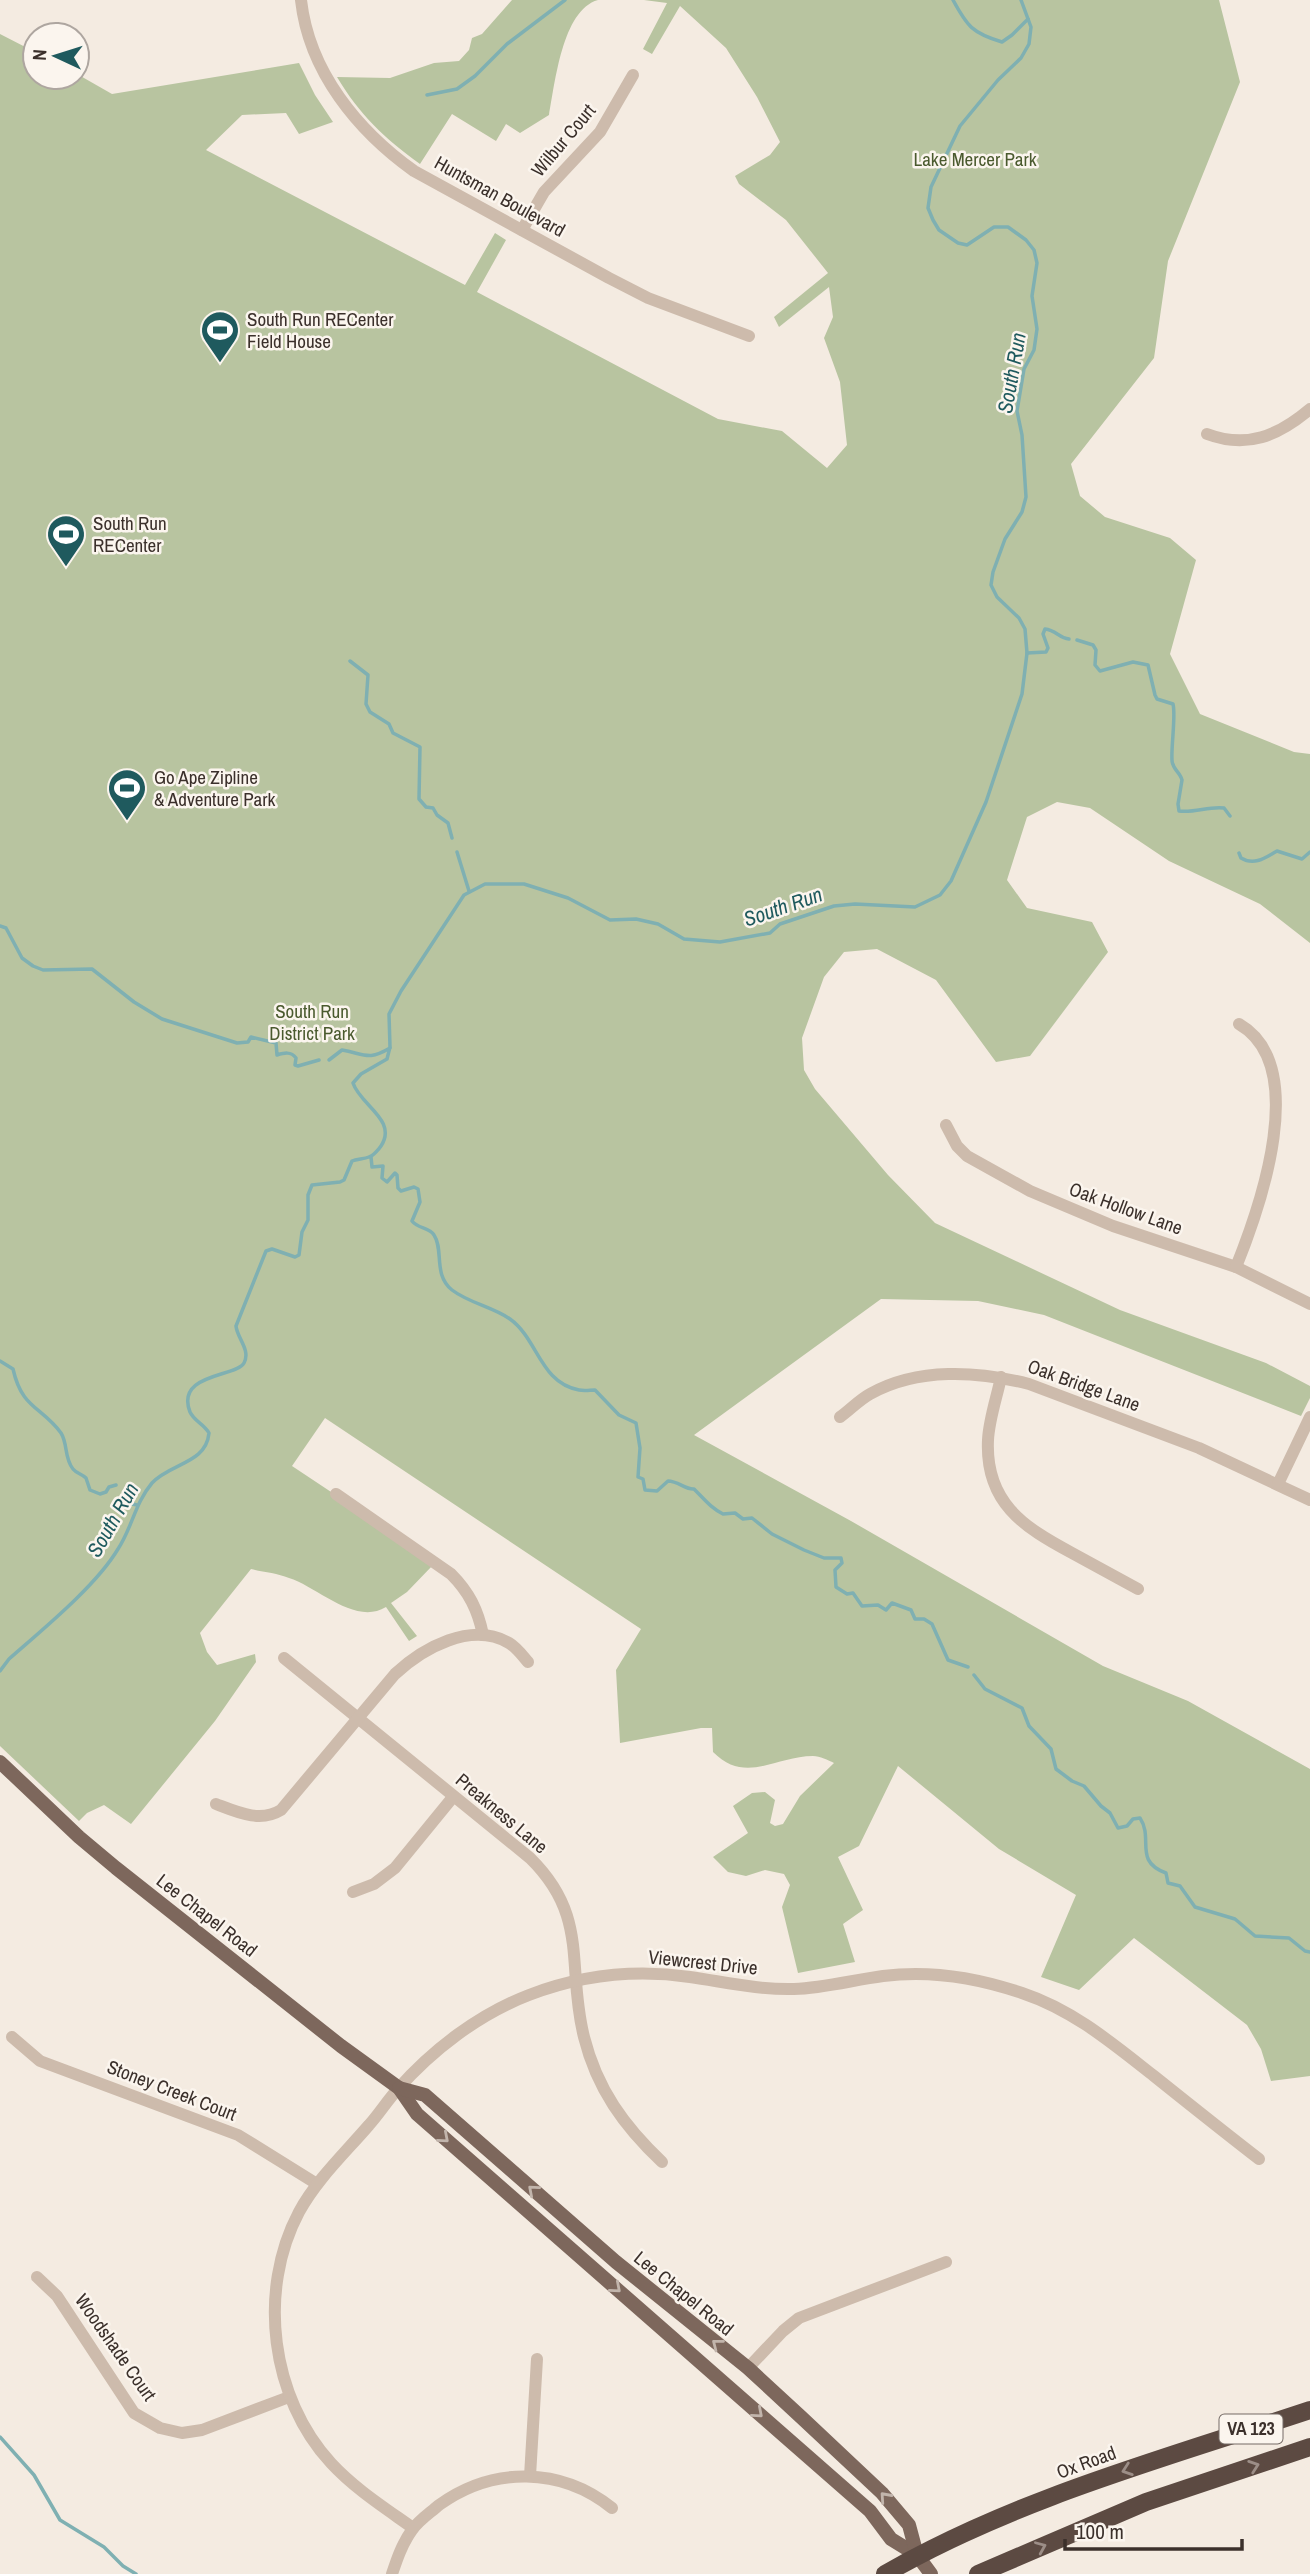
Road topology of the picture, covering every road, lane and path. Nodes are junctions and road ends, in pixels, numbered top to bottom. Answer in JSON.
{"nodes":[{"id":1,"x":302,"y":5,"type":"edge"},
{"id":2,"x":633,"y":75,"type":"dead end"},
{"id":3,"x":522,"y":230,"type":"junction"},
{"id":4,"x":749,"y":336,"type":"dead end"},
{"id":5,"x":1310,"y":409,"type":"edge"},
{"id":6,"x":1207,"y":434,"type":"dead end"},
{"id":7,"x":1239,"y":1024,"type":"dead end"},
{"id":8,"x":946,"y":1125,"type":"dead end"},
{"id":9,"x":1236,"y":1267,"type":"junction"},
{"id":10,"x":1310,"y":1304,"type":"edge"},
{"id":11,"x":1001,"y":1377,"type":"junction"},
{"id":12,"x":840,"y":1417,"type":"dead end"},
{"id":13,"x":1310,"y":1417,"type":"edge"},
{"id":14,"x":1278,"y":1484,"type":"junction"},
{"id":15,"x":335,"y":1494,"type":"dead end"},
{"id":16,"x":1310,"y":1500,"type":"edge"},
{"id":17,"x":1138,"y":1589,"type":"dead end"},
{"id":18,"x":483,"y":1634,"type":"junction"},
{"id":19,"x":284,"y":1658,"type":"dead end"},
{"id":20,"x":528,"y":1662,"type":"dead end"},
{"id":21,"x":358,"y":1718,"type":"junction"},
{"id":22,"x":0,"y":1762,"type":"edge"},
{"id":23,"x":453,"y":1797,"type":"junction"},
{"id":24,"x":216,"y":1804,"type":"dead end"},
{"id":25,"x":353,"y":1892,"type":"dead end"},
{"id":26,"x":576,"y":1980,"type":"junction"},
{"id":27,"x":12,"y":2037,"type":"dead end"},
{"id":28,"x":399,"y":2088,"type":"junction"},
{"id":29,"x":1259,"y":2160,"type":"dead end"},
{"id":30,"x":662,"y":2162,"type":"dead end"},
{"id":31,"x":317,"y":2184,"type":"junction"},
{"id":32,"x":946,"y":2262,"type":"dead end"},
{"id":33,"x":37,"y":2277,"type":"dead end"},
{"id":34,"x":537,"y":2358,"type":"dead end"},
{"id":35,"x":748,"y":2368,"type":"junction"},
{"id":36,"x":289,"y":2397,"type":"junction"},
{"id":37,"x":1310,"y":2410,"type":"edge"},
{"id":38,"x":1310,"y":2447,"type":"edge"},
{"id":39,"x":530,"y":2476,"type":"junction"},
{"id":40,"x":612,"y":2508,"type":"dead end"},
{"id":41,"x":413,"y":2528,"type":"junction"},
{"id":42,"x":917,"y":2555,"type":"junction"},
{"id":43,"x":392,"y":2574,"type":"edge"},
{"id":44,"x":885,"y":2574,"type":"edge"},
{"id":45,"x":931,"y":2574,"type":"edge"},
{"id":46,"x":978,"y":2574,"type":"edge"}],
"edges":[{"from":1,"to":3,"type":"street","name":"Huntsman Boulevard"},
{"from":2,"to":3,"type":"street","name":"Wilbur Court"},
{"from":3,"to":4,"type":"street","name":"Huntsman Boulevard"},
{"from":5,"to":6,"type":"street"},
{"from":7,"to":9,"type":"street"},
{"from":8,"to":9,"type":"street","name":"Oak Hollow Lane"},
{"from":9,"to":10,"type":"street","name":"Oak Hollow Lane"},
{"from":11,"to":12,"type":"street","name":"Oak Bridge Lane"},
{"from":11,"to":14,"type":"street","name":"Oak Bridge Lane"},
{"from":11,"to":17,"type":"street"},
{"from":13,"to":14,"type":"street"},
{"from":14,"to":16,"type":"street","name":"Oak Bridge Lane"},
{"from":15,"to":18,"type":"street"},
{"from":18,"to":20,"type":"street"},
{"from":18,"to":21,"type":"street"},
{"from":19,"to":21,"type":"street","name":"Preakness Lane"},
{"from":21,"to":23,"type":"street","name":"Preakness Lane"},
{"from":21,"to":24,"type":"street"},
{"from":22,"to":28,"type":"main road","name":"Lee Chapel Road"},
{"from":23,"to":25,"type":"street"},
{"from":23,"to":26,"type":"street","name":"Preakness Lane"},
{"from":26,"to":28,"type":"street","name":"Viewcrest Drive"},
{"from":26,"to":29,"type":"street","name":"Viewcrest Drive"},
{"from":26,"to":30,"type":"street","name":"Preakness Lane"},
{"from":27,"to":31,"type":"street","name":"Stoney Creek Court"},
{"from":28,"to":31,"type":"street","name":"Viewcrest Drive"},
{"from":35,"to":28,"type":"main road","name":"Lee Chapel Road","one_way":true},
{"from":28,"to":42,"type":"main road","name":"Lee Chapel Road","one_way":true},
{"from":31,"to":36,"type":"street","name":"Viewcrest Drive"},
{"from":32,"to":35,"type":"street"},
{"from":33,"to":36,"type":"street","name":"Woodshade Court"},
{"from":34,"to":39,"type":"street"},
{"from":42,"to":35,"type":"main road","name":"Lee Chapel Road","one_way":true},
{"from":36,"to":41,"type":"street","name":"Viewcrest Drive"},
{"from":37,"to":42,"type":"highway","name":"Ox Road","number":"VA 123","one_way":true},
{"from":46,"to":38,"type":"highway","number":"VA 123","one_way":true},
{"from":39,"to":40,"type":"street"},
{"from":39,"to":41,"type":"street"},
{"from":41,"to":43,"type":"street"},
{"from":42,"to":44,"type":"highway","name":"Ox Road","number":"VA 123"},
{"from":42,"to":45,"type":"main road","name":"Lee Chapel Road"}]}
